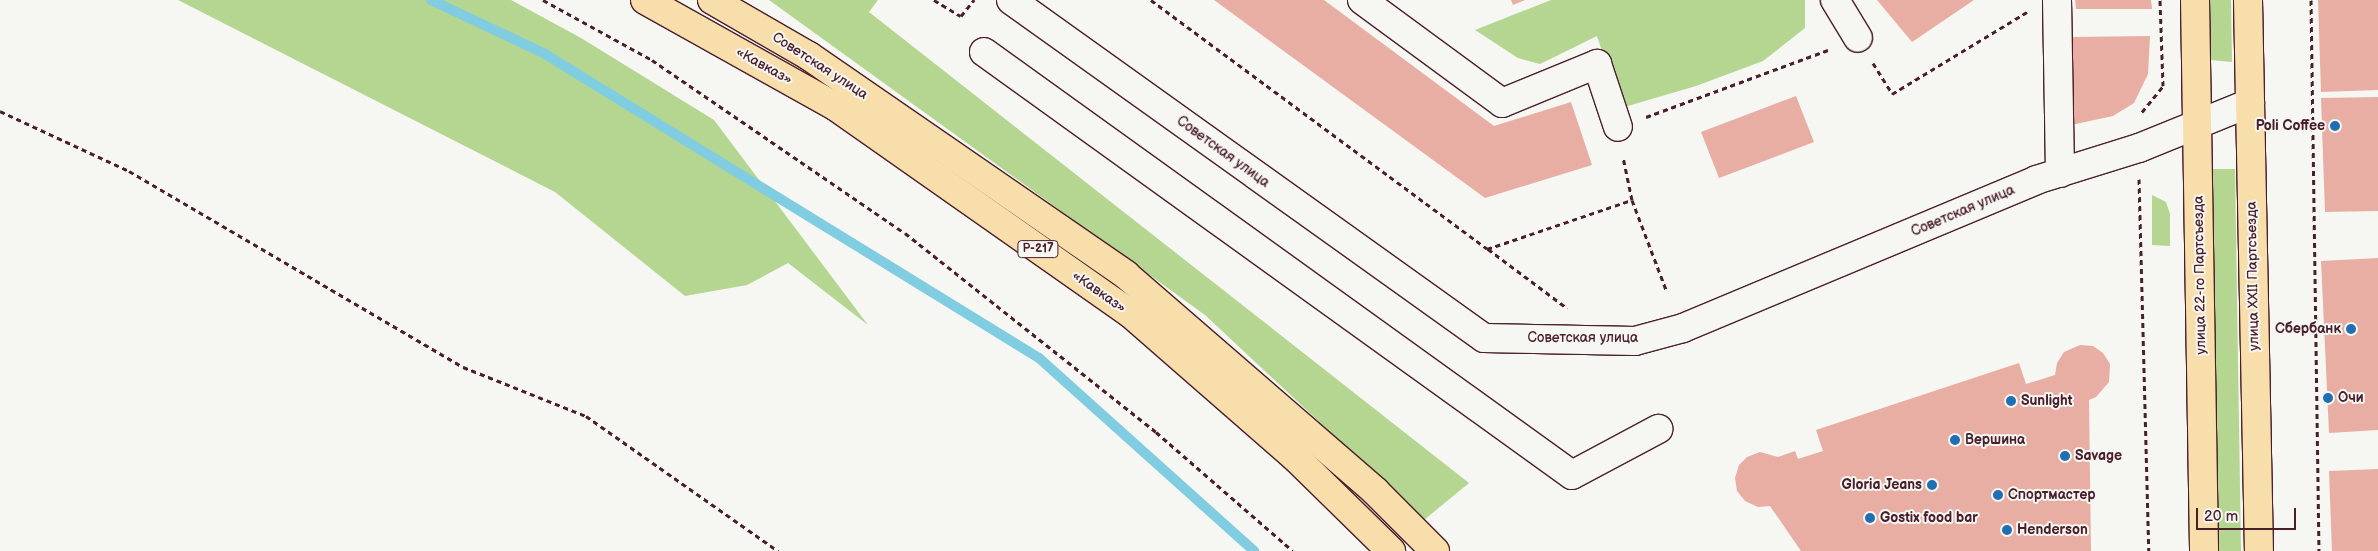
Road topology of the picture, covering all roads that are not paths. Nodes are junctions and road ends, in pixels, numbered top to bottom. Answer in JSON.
{"nodes":[{"id":1,"x":645,"y":0,"type":"edge"},
{"id":2,"x":712,"y":0,"type":"edge"},
{"id":3,"x":1011,"y":0,"type":"edge"},
{"id":4,"x":1362,"y":0,"type":"edge"},
{"id":5,"x":1835,"y":0,"type":"edge"},
{"id":6,"x":2056,"y":0,"type":"edge"},
{"id":7,"x":2195,"y":0,"type":"edge"},
{"id":8,"x":2248,"y":0,"type":"edge"},
{"id":9,"x":1858,"y":38,"type":"road end"},
{"id":10,"x":984,"y":52,"type":"dead end"},
{"id":11,"x":2250,"y":103,"type":"junction"},
{"id":12,"x":2198,"y":124,"type":"junction"},
{"id":13,"x":1618,"y":127,"type":"road end"},
{"id":14,"x":2060,"y":173,"type":"junction"},
{"id":15,"x":1658,"y":429,"type":"dead end"},
{"id":16,"x":1391,"y":551,"type":"edge"},
{"id":17,"x":1436,"y":551,"type":"edge"},
{"id":18,"x":2204,"y":551,"type":"edge"},
{"id":19,"x":2259,"y":551,"type":"edge"}],
"edges":[{"from":1,"to":16,"type":"main road","name":"«Кавказ»","number":"Р-217"},
{"from":2,"to":17,"type":"main road","name":"Советская улица","number":"Р-217"},
{"from":3,"to":14,"type":"street","name":"Советская улица"},
{"from":4,"to":13,"type":"street"},
{"from":5,"to":9,"type":"street"},
{"from":6,"to":14,"type":"street"},
{"from":7,"to":12,"type":"main road","name":"улица 22-го Партсъезда"},
{"from":8,"to":11,"type":"main road","name":"улица XXII Партсъезда"},
{"from":10,"to":15,"type":"street"},
{"from":11,"to":12,"type":"street","name":"Советская улица"},
{"from":11,"to":19,"type":"main road","name":"улица XXII Партсъезда"},
{"from":12,"to":14,"type":"street","name":"Советская улица"},
{"from":12,"to":18,"type":"main road","name":"улица 22-го Партсъезда"}]}
